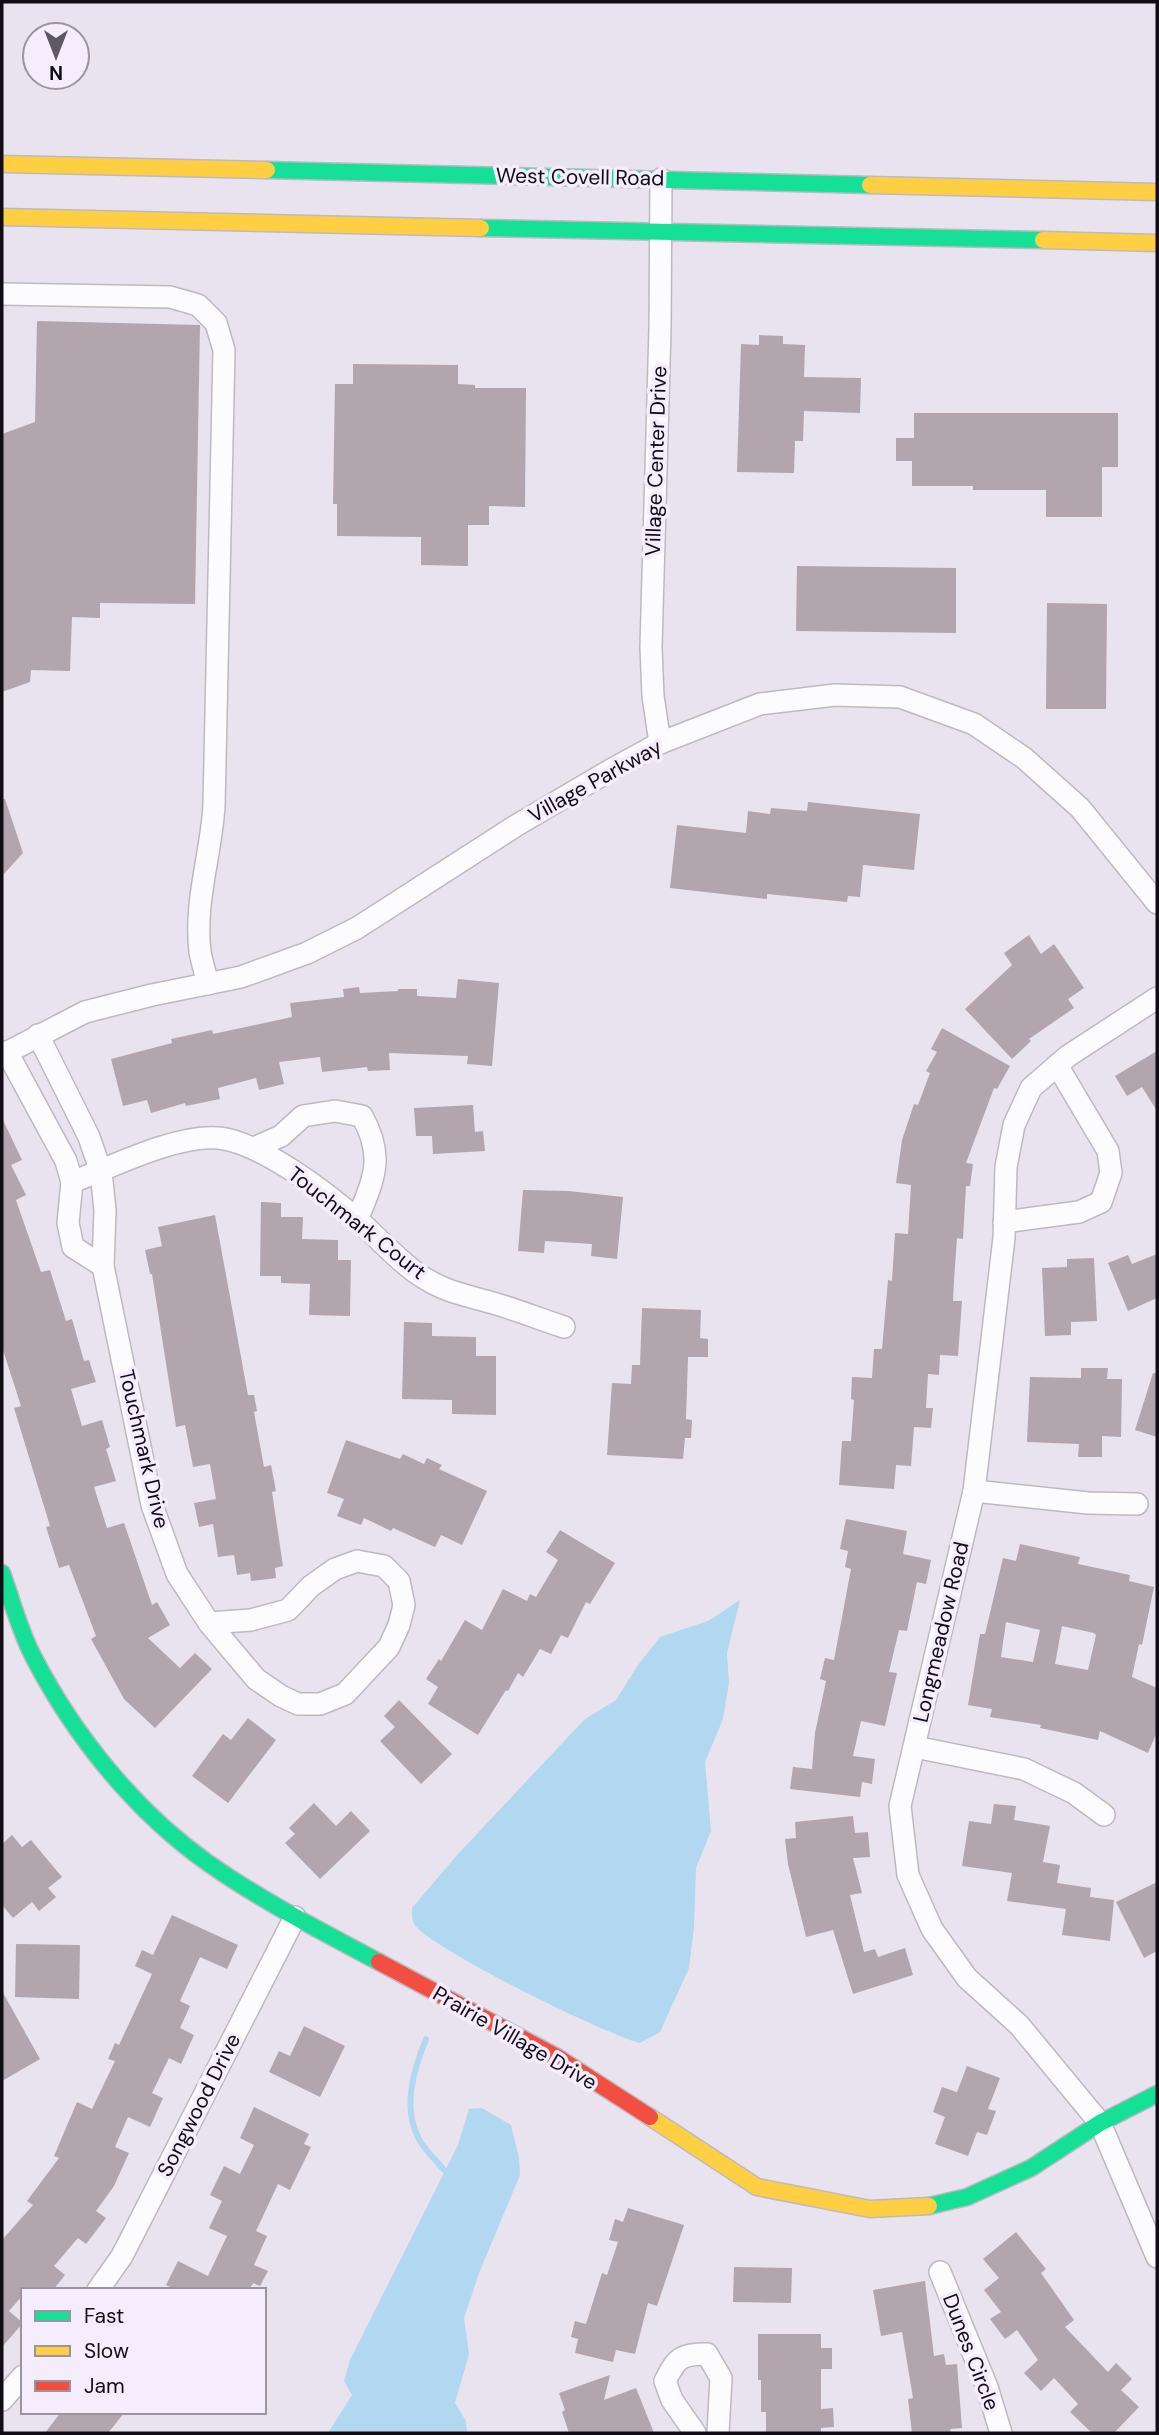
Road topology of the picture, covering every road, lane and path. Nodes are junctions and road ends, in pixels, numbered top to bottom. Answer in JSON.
{"nodes":[{"id":1,"x":2,"y":164,"type":"edge"},
{"id":2,"x":661,"y":179,"type":"junction"},
{"id":3,"x":1157,"y":192,"type":"edge"},
{"id":4,"x":2,"y":217,"type":"edge"},
{"id":5,"x":660,"y":231,"type":"junction"},
{"id":6,"x":1157,"y":243,"type":"edge"},
{"id":7,"x":2,"y":294,"type":"edge"},
{"id":8,"x":660,"y":743,"type":"junction"},
{"id":9,"x":1157,"y":903,"type":"edge"},
{"id":10,"x":208,"y":984,"type":"junction"},
{"id":11,"x":1157,"y":998,"type":"edge"},
{"id":12,"x":38,"y":1035,"type":"junction"},
{"id":13,"x":4,"y":1053,"type":"edge"},
{"id":14,"x":1057,"y":1065,"type":"junction"},
{"id":15,"x":82,"y":1124,"type":"junction"},
{"id":16,"x":54,"y":1138,"type":"junction"},
{"id":17,"x":254,"y":1148,"type":"junction"},
{"id":18,"x":101,"y":1172,"type":"junction"},
{"id":19,"x":72,"y":1182,"type":"junction"},
{"id":20,"x":357,"y":1220,"type":"junction"},
{"id":21,"x":1004,"y":1222,"type":"junction"},
{"id":22,"x":103,"y":1266,"type":"junction"},
{"id":23,"x":564,"y":1327,"type":"dead end"},
{"id":24,"x":974,"y":1491,"type":"junction"},
{"id":25,"x":1137,"y":1504,"type":"dead end"},
{"id":26,"x":2,"y":1573,"type":"edge"},
{"id":27,"x":209,"y":1623,"type":"junction"},
{"id":28,"x":915,"y":1747,"type":"junction"},
{"id":29,"x":1104,"y":1815,"type":"dead end"},
{"id":30,"x":295,"y":1917,"type":"junction"},
{"id":31,"x":1157,"y":2094,"type":"edge"},
{"id":32,"x":1100,"y":2123,"type":"junction"},
{"id":33,"x":1157,"y":2256,"type":"edge"},
{"id":34,"x":940,"y":2272,"type":"dead end"},
{"id":35,"x":99,"y":2288,"type":"edge"},
{"id":36,"x":21,"y":2378,"type":"edge"},
{"id":37,"x":2,"y":2400,"type":"edge"},
{"id":38,"x":695,"y":2433,"type":"edge"},
{"id":39,"x":718,"y":2433,"type":"edge"},
{"id":40,"x":1001,"y":2433,"type":"edge"}],
"edges":[{"from":1,"to":2,"type":"street","name":"West Covell Road"},
{"from":2,"to":3,"type":"street","name":"West Covell Road"},
{"from":2,"to":5,"type":"street","name":"Village Center Drive"},
{"from":4,"to":5,"type":"street"},
{"from":5,"to":6,"type":"street"},
{"from":5,"to":8,"type":"street","name":"Village Center Drive"},
{"from":7,"to":10,"type":"street"},
{"from":8,"to":9,"type":"street","name":"Village Parkway"},
{"from":8,"to":10,"type":"street","name":"Village Parkway"},
{"from":10,"to":12,"type":"street","name":"Village Parkway"},
{"from":11,"to":14,"type":"street","name":"Longmeadow Road"},
{"from":12,"to":13,"type":"street","name":"Village Parkway"},
{"from":12,"to":15,"type":"street","name":"Touchmark Drive"},
{"from":13,"to":16,"type":"street"},
{"from":14,"to":21,"type":"street","name":"Longmeadow Road"},
{"from":14,"to":21,"type":"street"},
{"from":15,"to":16,"type":"street"},
{"from":15,"to":18,"type":"street","name":"Touchmark Drive"},
{"from":16,"to":19,"type":"street"},
{"from":17,"to":18,"type":"street","name":"Touchmark Court"},
{"from":17,"to":20,"type":"street","name":"Touchmark Court"},
{"from":17,"to":20,"type":"street"},
{"from":18,"to":19,"type":"street","name":"Touchmark Court"},
{"from":18,"to":22,"type":"street","name":"Touchmark Drive"},
{"from":19,"to":22,"type":"street"},
{"from":20,"to":23,"type":"street","name":"Touchmark Court"},
{"from":21,"to":24,"type":"street","name":"Longmeadow Road"},
{"from":22,"to":27,"type":"street","name":"Touchmark Drive"},
{"from":24,"to":25,"type":"street"},
{"from":24,"to":28,"type":"street","name":"Longmeadow Road"},
{"from":26,"to":30,"type":"street","name":"Prairie Village Drive"},
{"from":27,"to":27,"type":"street","name":"Touchmark Drive"},
{"from":28,"to":29,"type":"street"},
{"from":28,"to":32,"type":"street","name":"Longmeadow Road"},
{"from":30,"to":32,"type":"street","name":"Prairie Village Drive"},
{"from":30,"to":35,"type":"street","name":"Songwood Drive"},
{"from":31,"to":32,"type":"street","name":"Prairie Village Drive"},
{"from":32,"to":33,"type":"street","name":"Longmeadow Road"},
{"from":34,"to":40,"type":"street","name":"Dunes Circle"},
{"from":36,"to":37,"type":"street"},
{"from":38,"to":39,"type":"street"}]}
